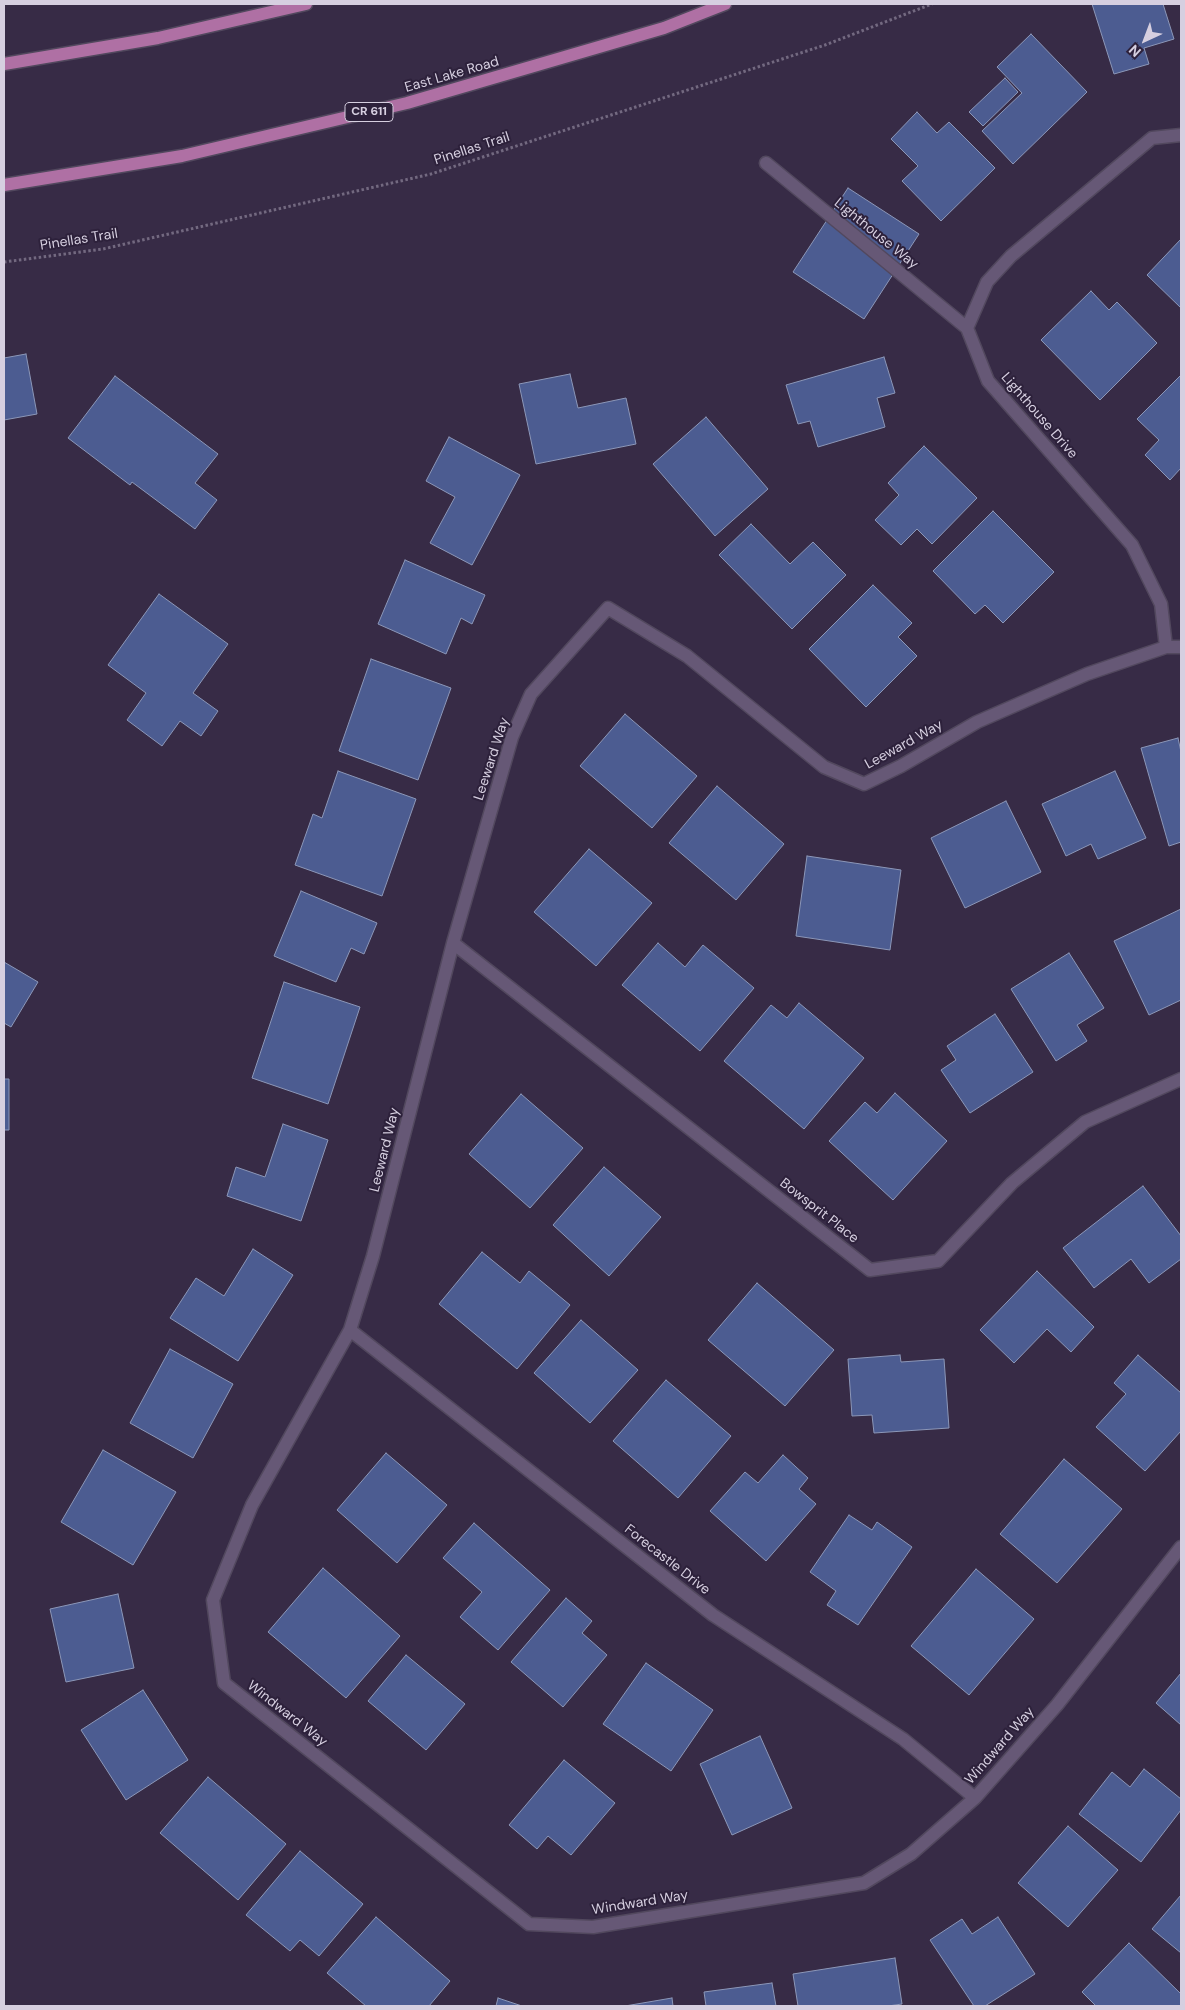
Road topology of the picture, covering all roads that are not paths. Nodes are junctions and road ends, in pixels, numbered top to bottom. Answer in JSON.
{"nodes":[{"id":1,"x":306,"y":4,"type":"edge"},
{"id":2,"x":725,"y":4,"type":"edge"},
{"id":3,"x":4,"y":64,"type":"edge"},
{"id":4,"x":1181,"y":135,"type":"edge"},
{"id":5,"x":766,"y":164,"type":"dead end"},
{"id":6,"x":4,"y":185,"type":"edge"},
{"id":7,"x":967,"y":328,"type":"junction"},
{"id":8,"x":1166,"y":647,"type":"junction"},
{"id":9,"x":1181,"y":647,"type":"edge"},
{"id":10,"x":453,"y":943,"type":"junction"},
{"id":11,"x":1181,"y":1079,"type":"edge"},
{"id":12,"x":350,"y":1330,"type":"junction"},
{"id":13,"x":252,"y":1505,"type":"joint"},
{"id":14,"x":1181,"y":1546,"type":"edge"},
{"id":15,"x":974,"y":1798,"type":"junction"}],
"edges":[{"from":1,"to":3,"type":"main road"},
{"from":2,"to":6,"type":"main road","name":"East Lake Road","number":"CR 611"},
{"from":4,"to":7,"type":"street"},
{"from":5,"to":7,"type":"street","name":"Lighthouse Way"},
{"from":7,"to":8,"type":"street","name":"Lighthouse Drive"},
{"from":8,"to":9,"type":"street","name":"Leeward Way"},
{"from":8,"to":10,"type":"street","name":"Leeward Way"},
{"from":10,"to":11,"type":"street","name":"Bowsprit Place"},
{"from":10,"to":12,"type":"street","name":"Leeward Way"},
{"from":12,"to":13,"type":"street","name":"Leeward Way"},
{"from":12,"to":15,"type":"street","name":"Forecastle Drive"},
{"from":13,"to":15,"type":"street","name":"Windward Way"},
{"from":14,"to":15,"type":"street","name":"Windward Way"}]}
